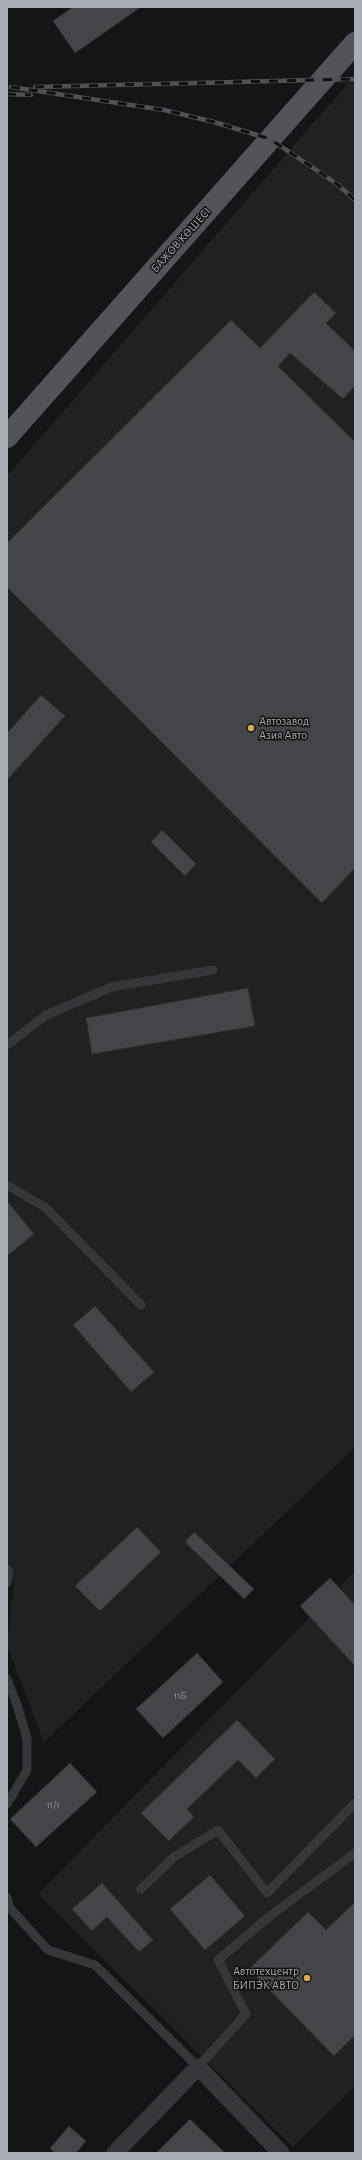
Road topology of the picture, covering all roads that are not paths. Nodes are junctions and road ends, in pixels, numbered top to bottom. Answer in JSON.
{"nodes":[{"id":1,"x":355,"y":43,"type":"edge"},
{"id":2,"x":7,"y":437,"type":"edge"},
{"id":3,"x":213,"y":970,"type":"dead end"},
{"id":4,"x":7,"y":1045,"type":"edge"},
{"id":5,"x":7,"y":1187,"type":"edge"},
{"id":6,"x":141,"y":1305,"type":"dead end"},
{"id":7,"x":7,"y":1569,"type":"edge"},
{"id":8,"x":7,"y":1583,"type":"edge"},
{"id":9,"x":7,"y":1679,"type":"edge"},
{"id":10,"x":355,"y":1803,"type":"edge"},
{"id":11,"x":7,"y":1804,"type":"edge"},
{"id":12,"x":355,"y":1853,"type":"edge"},
{"id":13,"x":141,"y":1888,"type":"dead end"},
{"id":14,"x":7,"y":1897,"type":"edge"},
{"id":15,"x":198,"y":2067,"type":"junction"},
{"id":16,"x":115,"y":2153,"type":"edge"},
{"id":17,"x":281,"y":2153,"type":"edge"}],
"edges":[{"from":1,"to":2,"type":"main road","name":"БАЖОВ КӨШЕСІ"},
{"from":3,"to":4,"type":"lane"},
{"from":5,"to":6,"type":"lane"},
{"from":7,"to":8,"type":"lane"},
{"from":9,"to":11,"type":"lane"},
{"from":10,"to":13,"type":"lane"},
{"from":12,"to":15,"type":"lane"},
{"from":14,"to":15,"type":"lane"},
{"from":15,"to":16,"type":"street"},
{"from":15,"to":17,"type":"street"}]}
